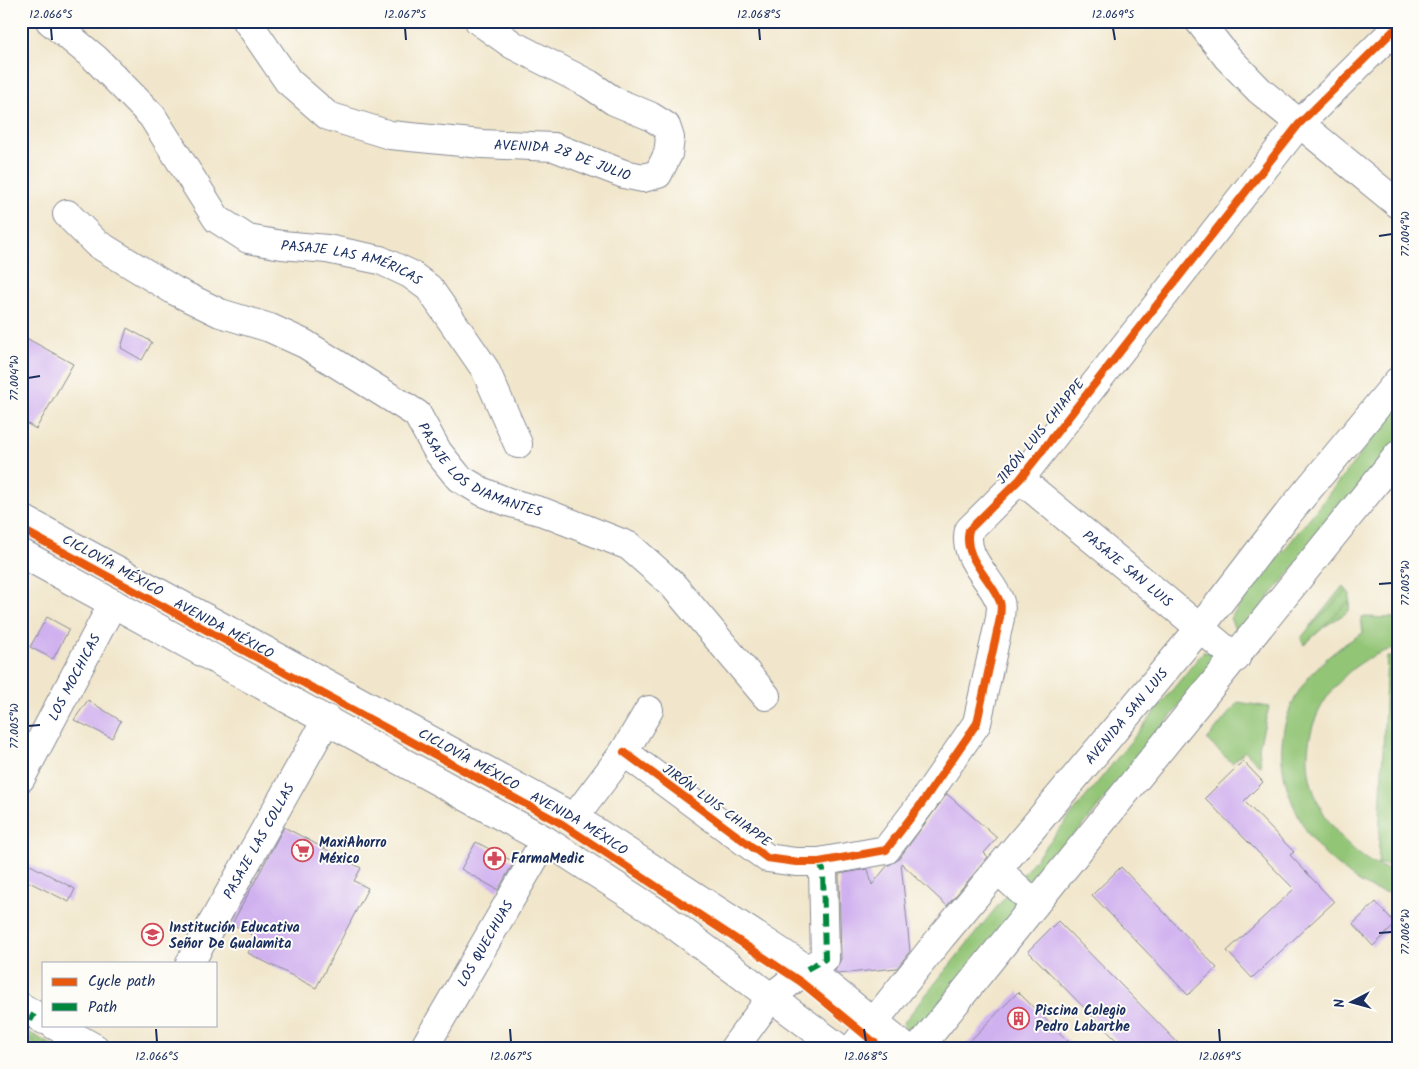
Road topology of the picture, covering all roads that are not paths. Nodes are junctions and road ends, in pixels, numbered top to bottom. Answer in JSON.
{"nodes":[{"id":1,"x":50,"y":21,"type":"edge"},
{"id":2,"x":247,"y":21,"type":"edge"},
{"id":3,"x":479,"y":21,"type":"edge"},
{"id":4,"x":1199,"y":21,"type":"edge"},
{"id":5,"x":1398,"y":26,"type":"edge"},
{"id":6,"x":1299,"y":124,"type":"junction"},
{"id":7,"x":1398,"y":204,"type":"edge"},
{"id":8,"x":67,"y":214,"type":"dead end"},
{"id":9,"x":1398,"y":381,"type":"edge"},
{"id":10,"x":518,"y":444,"type":"dead end"},
{"id":11,"x":1398,"y":455,"type":"edge"},
{"id":12,"x":1020,"y":479,"type":"junction"},
{"id":13,"x":21,"y":518,"type":"edge"},
{"id":14,"x":21,"y":552,"type":"edge"},
{"id":15,"x":113,"y":603,"type":"junction"},
{"id":16,"x":1200,"y":628,"type":"junction"},
{"id":17,"x":1236,"y":658,"type":"junction"},
{"id":18,"x":766,"y":696,"type":"dead end"},
{"id":19,"x":649,"y":710,"type":"dead end"},
{"id":20,"x":327,"y":719,"type":"junction"},
{"id":21,"x":624,"y":752,"type":"junction"},
{"id":22,"x":21,"y":778,"type":"edge"},
{"id":23,"x":574,"y":818,"type":"junction"},
{"id":24,"x":546,"y":840,"type":"junction"},
{"id":25,"x":819,"y":862,"type":"junction"},
{"id":26,"x":998,"y":870,"type":"junction"},
{"id":27,"x":1035,"y":904,"type":"junction"},
{"id":28,"x":191,"y":962,"type":"edge"},
{"id":29,"x":807,"y":969,"type":"junction"},
{"id":30,"x":772,"y":996,"type":"junction"},
{"id":31,"x":21,"y":1008,"type":"edge"},
{"id":32,"x":42,"y":1019,"type":"edge"},
{"id":33,"x":874,"y":1022,"type":"junction"},
{"id":34,"x":56,"y":1026,"type":"edge"},
{"id":35,"x":95,"y":1048,"type":"edge"},
{"id":36,"x":424,"y":1048,"type":"edge"},
{"id":37,"x":734,"y":1048,"type":"edge"},
{"id":38,"x":839,"y":1048,"type":"edge"},
{"id":39,"x":852,"y":1048,"type":"edge"},
{"id":40,"x":906,"y":1048,"type":"edge"},
{"id":41,"x":919,"y":1048,"type":"edge"}],
"edges":[{"from":1,"to":10,"type":"street","name":"PASAJE LAS AMÉRICAS"},
{"from":2,"to":3,"type":"street","name":"AVENIDA 28 DE JULIO"},
{"from":4,"to":6,"type":"street"},
{"from":5,"to":6,"type":"street","name":"JIRÓN LUIS CHIAPPE"},
{"from":6,"to":7,"type":"street"},
{"from":6,"to":12,"type":"street","name":"JIRÓN LUIS CHIAPPE"},
{"from":8,"to":18,"type":"street","name":"PASAJE LOS DIAMANTES"},
{"from":9,"to":16,"type":"street","name":"AVENIDA SAN LUIS"},
{"from":11,"to":17,"type":"street"},
{"from":12,"to":16,"type":"street","name":"PASAJE SAN LUIS"},
{"from":12,"to":25,"type":"street","name":"JIRÓN LUIS CHIAPPE"},
{"from":13,"to":23,"type":"street","name":"AVENIDA MÉXICO"},
{"from":14,"to":15,"type":"street"},
{"from":15,"to":20,"type":"street"},
{"from":15,"to":22,"type":"street","name":"LOS MOCHICAS"},
{"from":16,"to":17,"type":"street","name":"PASAJE SAN LUIS"},
{"from":16,"to":26,"type":"street","name":"AVENIDA SAN LUIS"},
{"from":17,"to":27,"type":"street"},
{"from":19,"to":21,"type":"street"},
{"from":20,"to":24,"type":"street"},
{"from":20,"to":28,"type":"street","name":"PASAJE LAS COLLAS"},
{"from":21,"to":23,"type":"street"},
{"from":21,"to":25,"type":"street","name":"JIRÓN LUIS CHIAPPE"},
{"from":23,"to":29,"type":"street","name":"AVENIDA MÉXICO"},
{"from":24,"to":30,"type":"street"},
{"from":24,"to":36,"type":"street","name":"LOS QUECHUAS"},
{"from":25,"to":29,"type":"street"},
{"from":26,"to":27,"type":"street"},
{"from":26,"to":33,"type":"street","name":"AVENIDA SAN LUIS"},
{"from":27,"to":41,"type":"street"},
{"from":29,"to":30,"type":"street"},
{"from":29,"to":33,"type":"street","name":"AVENIDA MÉXICO"},
{"from":30,"to":37,"type":"street"},
{"from":30,"to":38,"type":"street"},
{"from":31,"to":32,"type":"street"},
{"from":33,"to":39,"type":"street","name":"AVENIDA SAN LUIS"},
{"from":33,"to":40,"type":"street","name":"AVENIDA MÉXICO"},
{"from":34,"to":35,"type":"street"}]}
